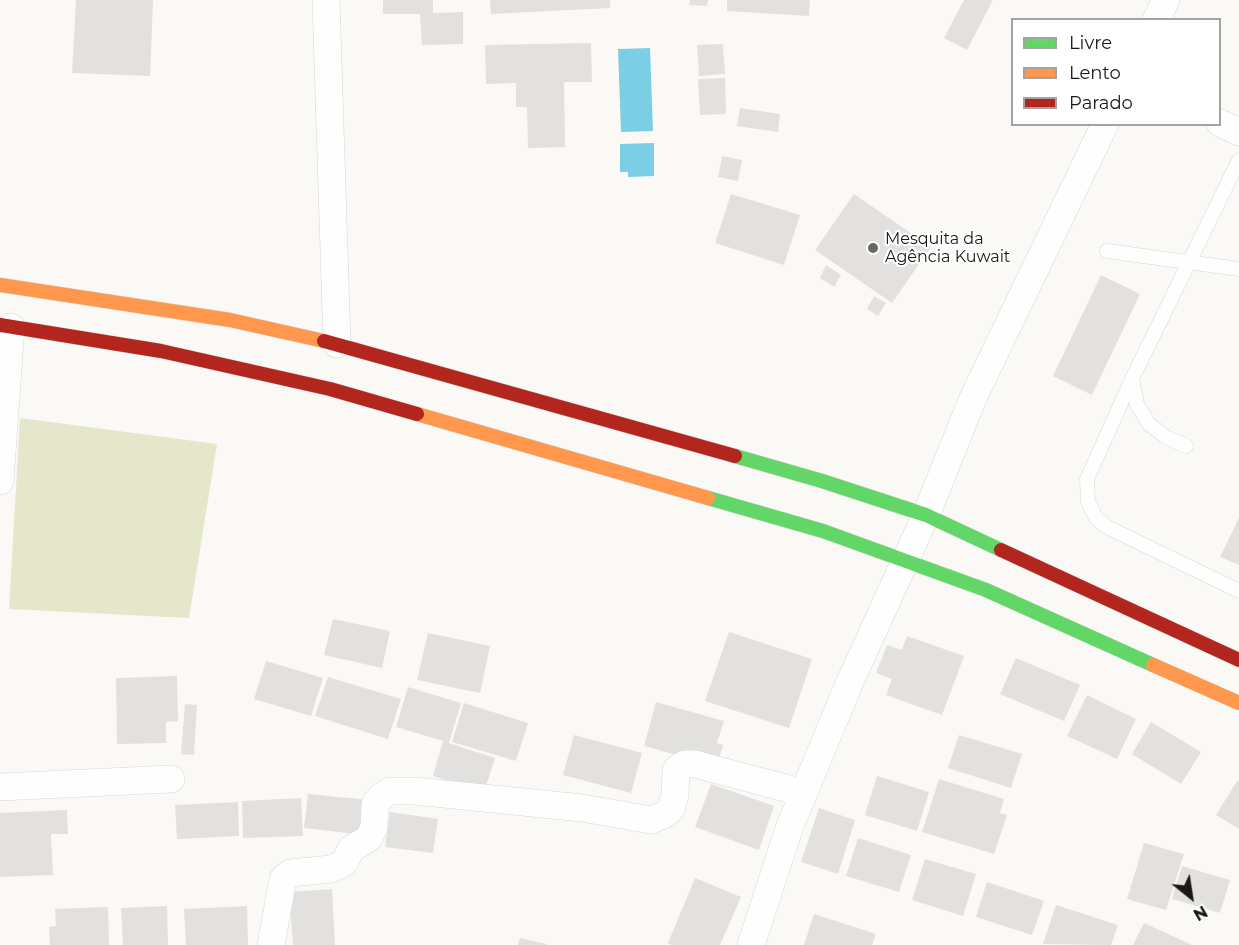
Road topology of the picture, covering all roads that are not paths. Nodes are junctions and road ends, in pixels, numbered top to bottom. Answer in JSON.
{"nodes":[{"id":1,"x":326,"y":0,"type":"edge"},
{"id":2,"x":1166,"y":0,"type":"edge"},
{"id":3,"x":1157,"y":18,"type":"edge"},
{"id":4,"x":1221,"y":123,"type":"edge"},
{"id":5,"x":1104,"y":126,"type":"edge"},
{"id":6,"x":1239,"y":132,"type":"edge"},
{"id":7,"x":1239,"y":160,"type":"edge"},
{"id":8,"x":1107,"y":251,"type":"dead end"},
{"id":9,"x":1189,"y":263,"type":"junction"},
{"id":10,"x":1239,"y":269,"type":"edge"},
{"id":11,"x":0,"y":285,"type":"edge"},
{"id":12,"x":5,"y":326,"type":"edge"},
{"id":13,"x":337,"y":344,"type":"junction"},
{"id":14,"x":1132,"y":379,"type":"junction"},
{"id":15,"x":1186,"y":446,"type":"dead end"},
{"id":16,"x":0,"y":482,"type":"edge"},
{"id":17,"x":926,"y":515,"type":"junction"},
{"id":18,"x":904,"y":560,"type":"junction"},
{"id":19,"x":1239,"y":591,"type":"edge"},
{"id":20,"x":1239,"y":660,"type":"edge"},
{"id":21,"x":1239,"y":703,"type":"edge"},
{"id":22,"x":171,"y":779,"type":"dead end"},
{"id":23,"x":0,"y":787,"type":"edge"},
{"id":24,"x":804,"y":793,"type":"junction"},
{"id":25,"x":271,"y":945,"type":"edge"},
{"id":26,"x":751,"y":945,"type":"edge"}],
"edges":[{"from":1,"to":13,"type":"street"},
{"from":2,"to":3,"type":"street"},
{"from":4,"to":6,"type":"street"},
{"from":5,"to":17,"type":"street"},
{"from":7,"to":9,"type":"lane"},
{"from":8,"to":9,"type":"lane"},
{"from":9,"to":10,"type":"lane"},
{"from":9,"to":14,"type":"lane"},
{"from":11,"to":13,"type":"main road"},
{"from":12,"to":16,"type":"street"},
{"from":12,"to":18,"type":"main road"},
{"from":13,"to":17,"type":"main road"},
{"from":14,"to":15,"type":"lane"},
{"from":14,"to":19,"type":"lane"},
{"from":17,"to":18,"type":"street"},
{"from":17,"to":20,"type":"main road"},
{"from":18,"to":21,"type":"main road"},
{"from":18,"to":24,"type":"street"},
{"from":22,"to":23,"type":"street"},
{"from":24,"to":25,"type":"street"},
{"from":24,"to":26,"type":"street"}]}
